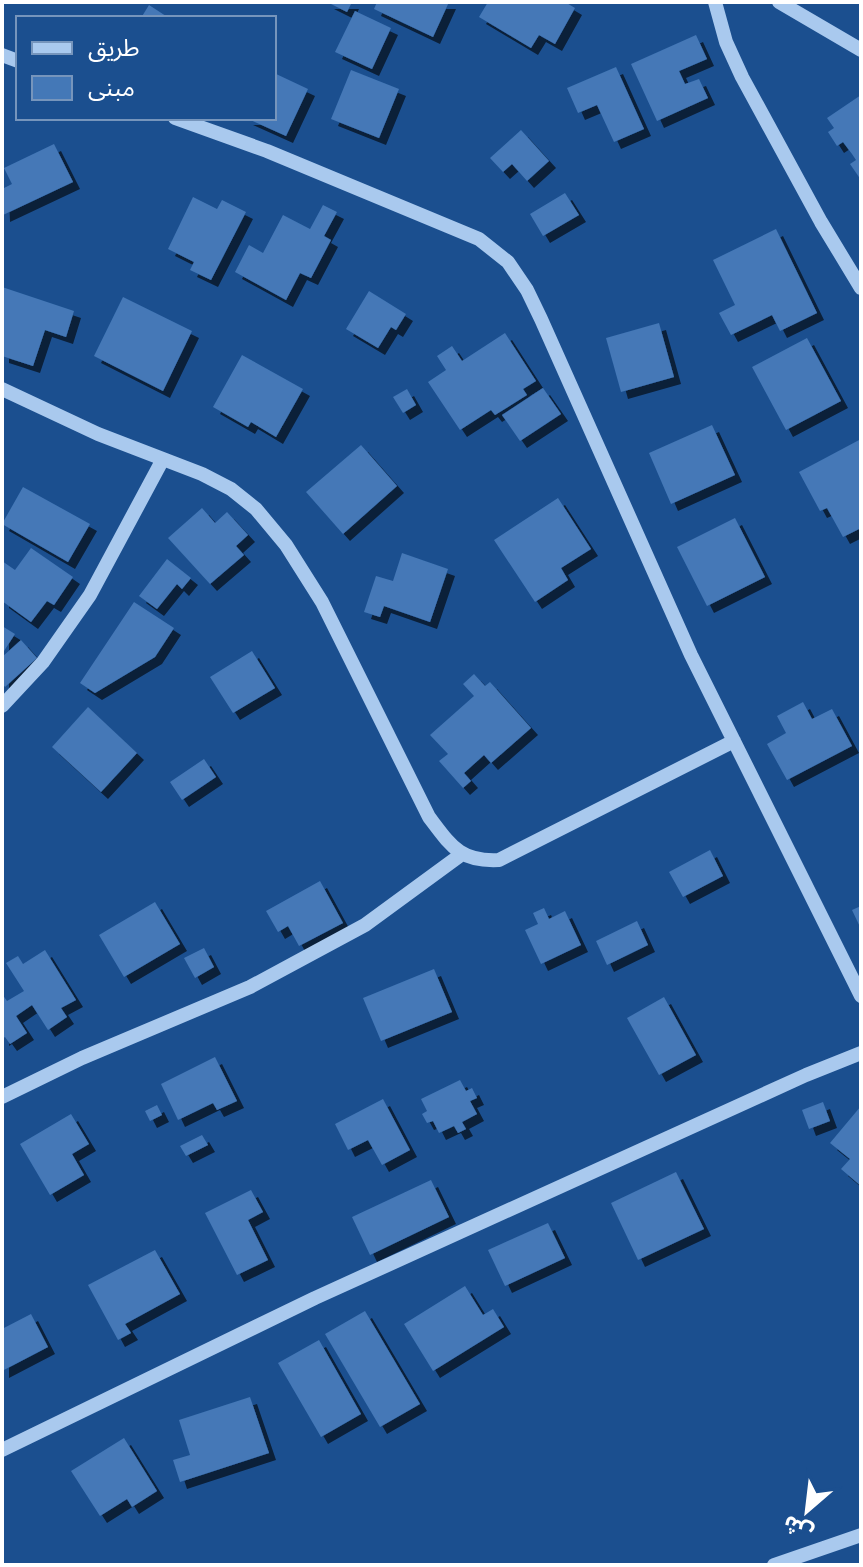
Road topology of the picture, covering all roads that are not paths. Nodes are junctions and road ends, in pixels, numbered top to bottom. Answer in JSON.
{"nodes":[{"id":1,"x":715,"y":2,"type":"edge"},
{"id":2,"x":779,"y":2,"type":"edge"},
{"id":3,"x":861,"y":50,"type":"edge"},
{"id":4,"x":181,"y":120,"type":"edge"},
{"id":5,"x":861,"y":288,"type":"edge"},
{"id":6,"x":2,"y":389,"type":"edge"},
{"id":7,"x":163,"y":459,"type":"junction"},
{"id":8,"x":2,"y":706,"type":"edge"},
{"id":9,"x":734,"y":741,"type":"junction"},
{"id":10,"x":462,"y":854,"type":"junction"},
{"id":11,"x":861,"y":996,"type":"edge"},
{"id":12,"x":861,"y":1053,"type":"edge"},
{"id":13,"x":2,"y":1097,"type":"edge"},
{"id":14,"x":2,"y":1450,"type":"edge"},
{"id":15,"x":860,"y":1536,"type":"edge"},
{"id":16,"x":774,"y":1565,"type":"edge"}],
"edges":[{"from":1,"to":5,"type":"street"},
{"from":2,"to":3,"type":"street"},
{"from":4,"to":9,"type":"street"},
{"from":6,"to":7,"type":"street"},
{"from":7,"to":8,"type":"street"},
{"from":7,"to":10,"type":"street"},
{"from":9,"to":10,"type":"street"},
{"from":9,"to":11,"type":"street"},
{"from":10,"to":13,"type":"street"},
{"from":12,"to":14,"type":"street"},
{"from":15,"to":16,"type":"street"}]}
